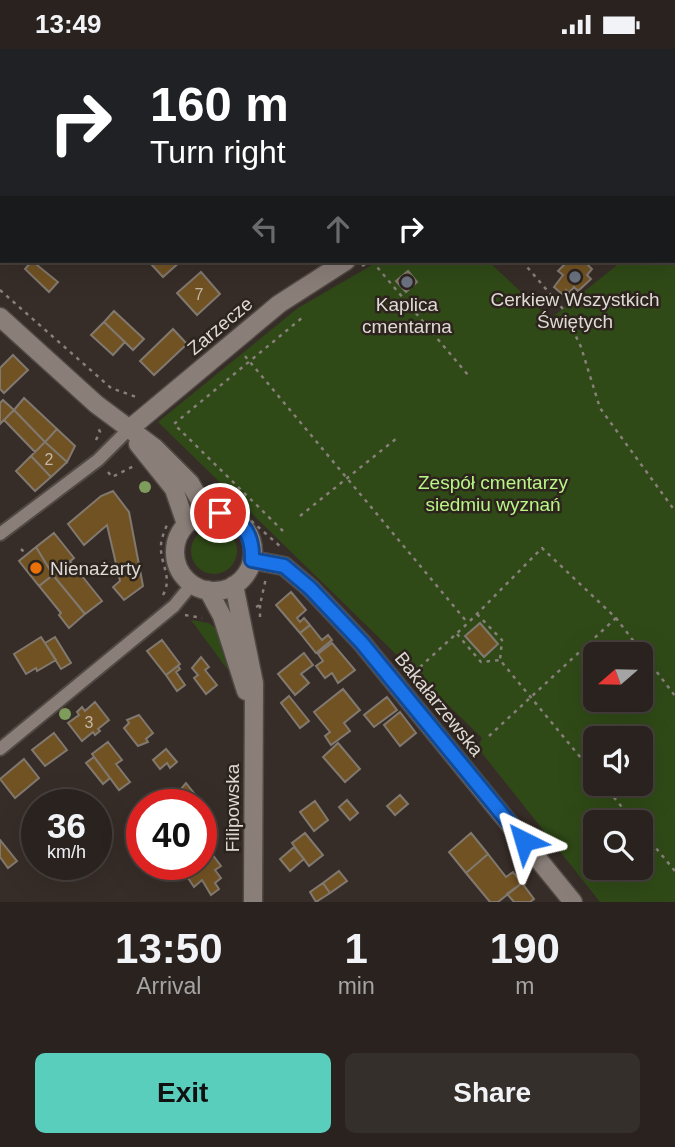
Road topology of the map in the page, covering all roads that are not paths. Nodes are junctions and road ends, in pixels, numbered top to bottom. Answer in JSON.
{"nodes":[{"id":1,"x":343,"y":263,"type":"edge"},
{"id":2,"x":0,"y":317,"type":"edge"},
{"id":3,"x":128,"y":430,"type":"junction"},
{"id":4,"x":207,"y":513,"type":"junction"},
{"id":5,"x":178,"y":520,"type":"junction"},
{"id":6,"x":0,"y":534,"type":"edge"},
{"id":7,"x":261,"y":561,"type":"junction"},
{"id":8,"x":234,"y":585,"type":"junction"},
{"id":9,"x":200,"y":587,"type":"junction"},
{"id":10,"x":254,"y":714,"type":"junction"},
{"id":11,"x":0,"y":749,"type":"edge"},
{"id":12,"x":253,"y":902,"type":"edge"},
{"id":13,"x":573,"y":902,"type":"edge"}],
"edges":[{"from":1,"to":3,"type":"street","name":"Zarzecze"},
{"from":2,"to":3,"type":"street"},
{"from":3,"to":4,"type":"street"},
{"from":3,"to":5,"type":"street"},
{"from":3,"to":6,"type":"street"},
{"from":4,"to":5,"type":"street"},
{"from":4,"to":7,"type":"street"},
{"from":5,"to":9,"type":"street"},
{"from":7,"to":8,"type":"street"},
{"from":7,"to":13,"type":"street","name":"Bakałarzewska"},
{"from":8,"to":9,"type":"street"},
{"from":8,"to":10,"type":"street","name":"Filipowska"},
{"from":9,"to":10,"type":"street","name":"Filipowska"},
{"from":9,"to":11,"type":"street"},
{"from":10,"to":12,"type":"street","name":"Filipowska"}]}
